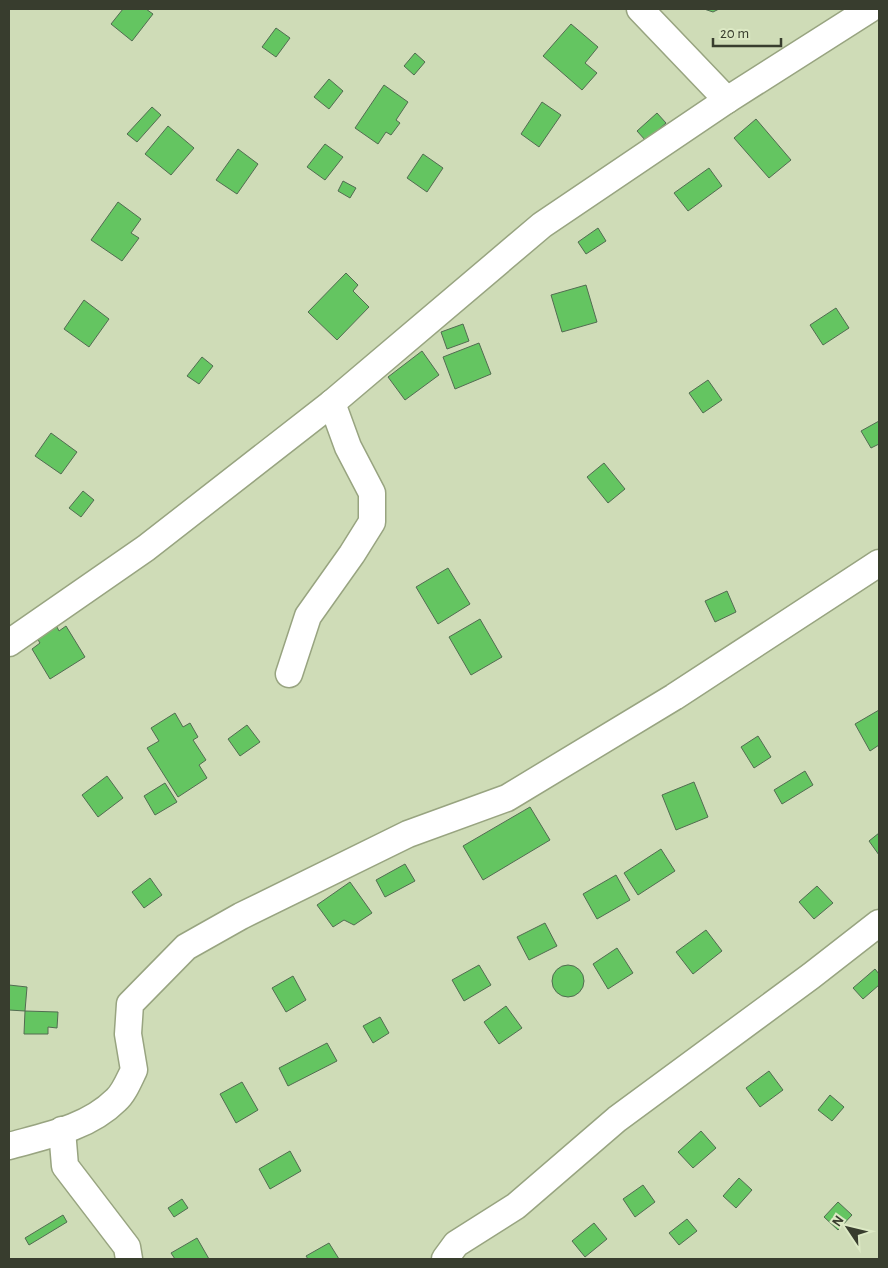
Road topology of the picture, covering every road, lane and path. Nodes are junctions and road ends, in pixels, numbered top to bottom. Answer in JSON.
{"nodes":[{"id":1,"x":640,"y":9,"type":"edge"},
{"id":2,"x":870,"y":9,"type":"edge"},
{"id":3,"x":727,"y":100,"type":"junction"},
{"id":4,"x":332,"y":403,"type":"junction"},
{"id":5,"x":879,"y":563,"type":"edge"},
{"id":6,"x":14,"y":636,"type":"edge"},
{"id":7,"x":289,"y":674,"type":"dead end"},
{"id":8,"x":879,"y":922,"type":"edge"},
{"id":9,"x":62,"y":1130,"type":"junction"},
{"id":10,"x":9,"y":1146,"type":"edge"},
{"id":11,"x":130,"y":1259,"type":"edge"},
{"id":12,"x":445,"y":1259,"type":"edge"}],
"edges":[{"from":1,"to":3,"type":"street"},
{"from":2,"to":3,"type":"street"},
{"from":3,"to":4,"type":"street"},
{"from":4,"to":6,"type":"street"},
{"from":4,"to":7,"type":"street"},
{"from":5,"to":9,"type":"street"},
{"from":8,"to":12,"type":"street"},
{"from":9,"to":10,"type":"street"},
{"from":9,"to":11,"type":"street"}]}
